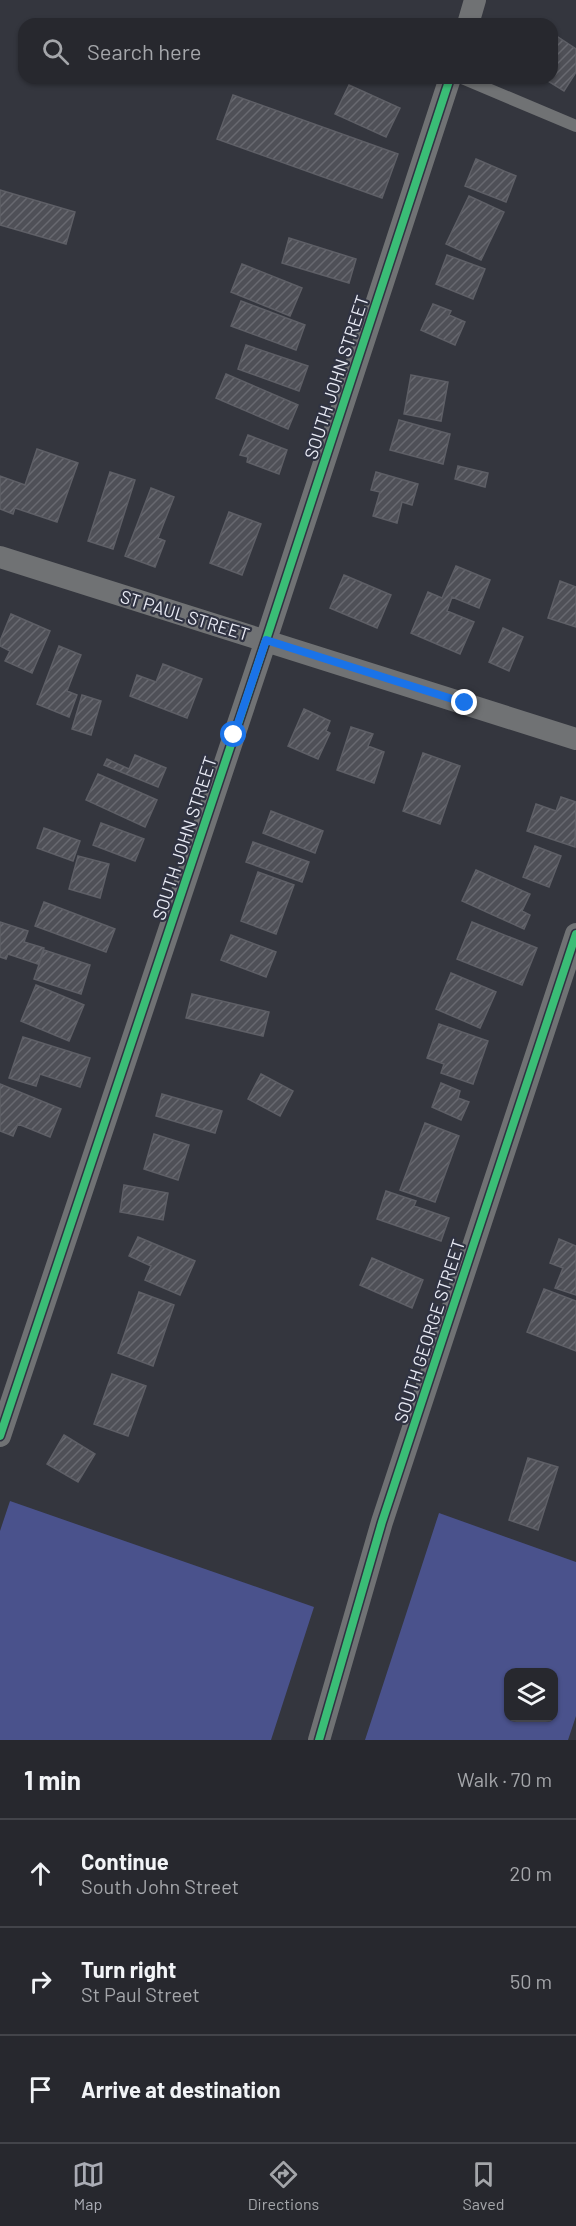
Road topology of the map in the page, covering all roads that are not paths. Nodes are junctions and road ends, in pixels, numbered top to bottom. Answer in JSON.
{"nodes":[{"id":1,"x":476,"y":0,"type":"edge"},
{"id":2,"x":470,"y":18,"type":"edge"},
{"id":3,"x":448,"y":84,"type":"edge"},
{"id":4,"x":476,"y":84,"type":"edge"},
{"id":5,"x":576,"y":126,"type":"edge"},
{"id":6,"x":0,"y":557,"type":"edge"},
{"id":7,"x":266,"y":640,"type":"junction"},
{"id":8,"x":576,"y":739,"type":"edge"},
{"id":9,"x":576,"y":934,"type":"edge"},
{"id":10,"x":0,"y":1436,"type":"edge"},
{"id":11,"x":319,"y":1740,"type":"edge"}],
"edges":[{"from":1,"to":2,"type":"street"},
{"from":3,"to":7,"type":"street","name":"SOUTH JOHN STREET"},
{"from":4,"to":5,"type":"lane"},
{"from":6,"to":7,"type":"street","name":"ST PAUL STREET"},
{"from":7,"to":8,"type":"street","name":"ST PAUL STREET"},
{"from":7,"to":10,"type":"street","name":"SOUTH JOHN STREET"},
{"from":9,"to":11,"type":"street","name":"SOUTH GEORGE STREET"}]}
